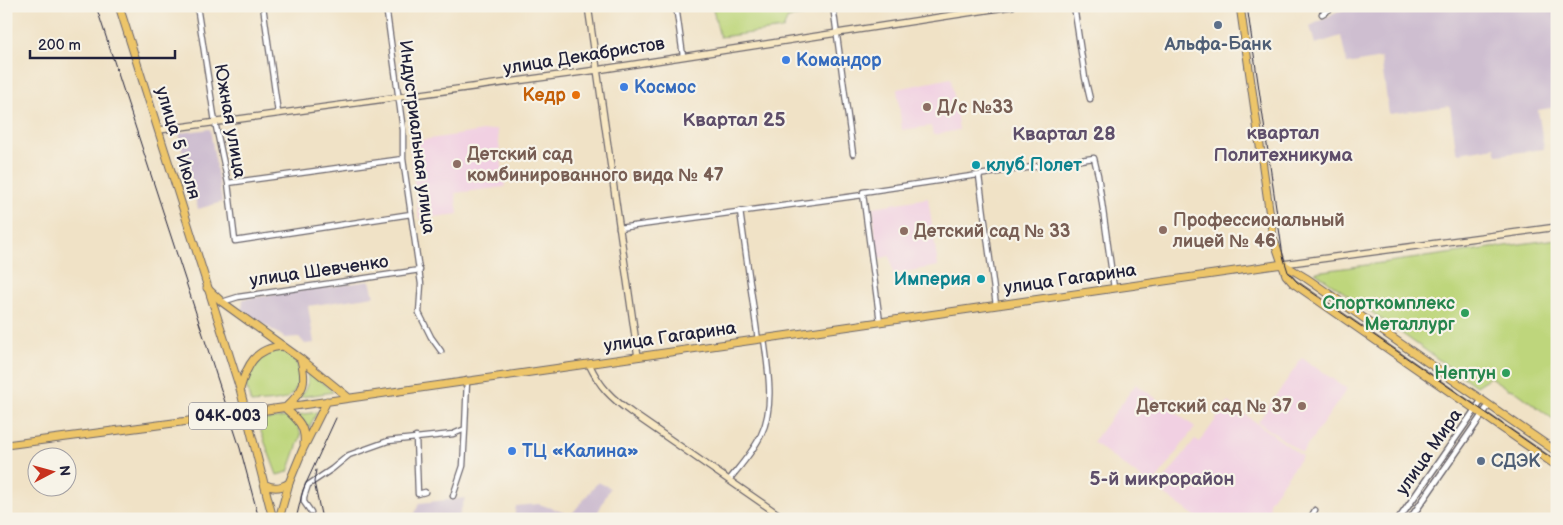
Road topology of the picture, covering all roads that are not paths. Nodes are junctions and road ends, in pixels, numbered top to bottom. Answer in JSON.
{"nodes":[{"id":1,"x":120,"y":6,"type":"edge"},
{"id":2,"x":197,"y":6,"type":"edge"},
{"id":3,"x":263,"y":6,"type":"edge"},
{"id":4,"x":386,"y":6,"type":"edge"},
{"id":5,"x":588,"y":6,"type":"edge"},
{"id":6,"x":676,"y":6,"type":"edge"},
{"id":7,"x":833,"y":6,"type":"edge"},
{"id":8,"x":1012,"y":6,"type":"edge"},
{"id":9,"x":1074,"y":6,"type":"edge"},
{"id":10,"x":1240,"y":6,"type":"edge"},
{"id":11,"x":1336,"y":6,"type":"edge"},
{"id":12,"x":980,"y":8,"type":"edge"},
{"id":13,"x":1322,"y":14,"type":"dead end"},
{"id":14,"x":837,"y":33,"type":"junction"},
{"id":15,"x":683,"y":56,"type":"junction"},
{"id":16,"x":597,"y":70,"type":"junction"},
{"id":17,"x":399,"y":96,"type":"junction"},
{"id":18,"x":1090,"y":99,"type":"dead end"},
{"id":19,"x":278,"y":113,"type":"junction"},
{"id":20,"x":215,"y":122,"type":"junction"},
{"id":21,"x":159,"y":130,"type":"junction"},
{"id":22,"x":853,"y":154,"type":"dead end"},
{"id":23,"x":404,"y":159,"type":"junction"},
{"id":24,"x":979,"y":176,"type":"junction"},
{"id":25,"x":228,"y":183,"type":"junction"},
{"id":26,"x":863,"y":192,"type":"junction"},
{"id":27,"x":740,"y":211,"type":"junction"},
{"id":28,"x":411,"y":214,"type":"junction"},
{"id":29,"x":1557,"y":226,"type":"edge"},
{"id":30,"x":619,"y":228,"type":"junction"},
{"id":31,"x":1283,"y":264,"type":"junction"},
{"id":32,"x":420,"y":270,"type":"junction"},
{"id":33,"x":1300,"y":274,"type":"junction"},
{"id":34,"x":1293,"y":283,"type":"junction"},
{"id":35,"x":207,"y":288,"type":"junction"},
{"id":36,"x":1114,"y":288,"type":"junction"},
{"id":37,"x":222,"y":302,"type":"junction"},
{"id":38,"x":212,"y":305,"type":"junction"},
{"id":39,"x":996,"y":306,"type":"junction"},
{"id":40,"x":1355,"y":312,"type":"junction"},
{"id":41,"x":880,"y":322,"type":"junction"},
{"id":42,"x":1348,"y":322,"type":"junction"},
{"id":43,"x":761,"y":339,"type":"junction"},
{"id":44,"x":283,"y":346,"type":"junction"},
{"id":45,"x":441,"y":351,"type":"dead end"},
{"id":46,"x":638,"y":357,"type":"junction"},
{"id":47,"x":301,"y":359,"type":"junction"},
{"id":48,"x":589,"y":364,"type":"junction"},
{"id":49,"x":1430,"y":364,"type":"junction"},
{"id":50,"x":1424,"y":374,"type":"junction"},
{"id":51,"x":467,"y":380,"type":"junction"},
{"id":52,"x":1464,"y":388,"type":"junction"},
{"id":53,"x":240,"y":389,"type":"junction"},
{"id":54,"x":1458,"y":397,"type":"junction"},
{"id":55,"x":349,"y":398,"type":"junction"},
{"id":56,"x":1482,"y":400,"type":"junction"},
{"id":57,"x":328,"y":401,"type":"junction"},
{"id":58,"x":1489,"y":404,"type":"junction"},
{"id":59,"x":285,"y":408,"type":"junction"},
{"id":60,"x":1475,"y":409,"type":"junction"},
{"id":61,"x":1483,"y":414,"type":"junction"},
{"id":62,"x":1503,"y":414,"type":"junction"},
{"id":63,"x":1496,"y":424,"type":"junction"},
{"id":64,"x":465,"y":429,"type":"junction"},
{"id":65,"x":416,"y":437,"type":"junction"},
{"id":66,"x":1544,"y":443,"type":"junction"},
{"id":67,"x":6,"y":445,"type":"edge"},
{"id":68,"x":303,"y":449,"type":"junction"},
{"id":69,"x":1537,"y":452,"type":"junction"},
{"id":70,"x":1557,"y":452,"type":"edge"},
{"id":71,"x":1557,"y":466,"type":"edge"},
{"id":72,"x":729,"y":480,"type":"junction"},
{"id":73,"x":289,"y":483,"type":"junction"},
{"id":74,"x":266,"y":485,"type":"junction"},
{"id":75,"x":425,"y":492,"type":"dead end"},
{"id":76,"x":453,"y":496,"type":"dead end"},
{"id":77,"x":1316,"y":510,"type":"dead end"},
{"id":78,"x":311,"y":512,"type":"dead end"},
{"id":79,"x":273,"y":519,"type":"edge"},
{"id":80,"x":278,"y":519,"type":"edge"},
{"id":81,"x":786,"y":519,"type":"edge"},
{"id":82,"x":1310,"y":519,"type":"edge"},
{"id":83,"x":1399,"y":519,"type":"edge"},
{"id":84,"x":1410,"y":519,"type":"edge"}],
"edges":[{"from":1,"to":21,"type":"main road","name":"улица 5 Июля"},
{"from":2,"to":20,"type":"street","name":"Южная улица"},
{"from":3,"to":19,"type":"street"},
{"from":4,"to":17,"type":"street","name":"Индустриальная улица"},
{"from":5,"to":16,"type":"main road"},
{"from":6,"to":15,"type":"street"},
{"from":7,"to":14,"type":"street"},
{"from":8,"to":12,"type":"main road","name":"улица Декабристов"},
{"from":9,"to":18,"type":"street"},
{"from":10,"to":31,"type":"main road"},
{"from":11,"to":13,"type":"street"},
{"from":12,"to":14,"type":"main road","name":"улица Декабристов"},
{"from":14,"to":15,"type":"main road","name":"улица Декабристов"},
{"from":14,"to":22,"type":"street"},
{"from":15,"to":16,"type":"main road","name":"улица Декабристов"},
{"from":16,"to":17,"type":"main road","name":"улица Декабристов"},
{"from":16,"to":30,"type":"main road"},
{"from":17,"to":19,"type":"main road","name":"улица Декабристов"},
{"from":17,"to":23,"type":"street","name":"Индустриальная улица"},
{"from":19,"to":20,"type":"main road","name":"улица Декабристов"},
{"from":20,"to":21,"type":"main road","name":"улица Декабристов"},
{"from":20,"to":25,"type":"street","name":"Южная улица"},
{"from":21,"to":35,"type":"main road","name":"улица 5 Июля"},
{"from":23,"to":25,"type":"street"},
{"from":23,"to":28,"type":"street","name":"Индустриальная улица"},
{"from":24,"to":26,"type":"street"},
{"from":24,"to":36,"type":"street"},
{"from":24,"to":39,"type":"street"},
{"from":25,"to":28,"type":"street","name":"Южная улица"},
{"from":26,"to":27,"type":"street"},
{"from":26,"to":41,"type":"street"},
{"from":27,"to":30,"type":"street"},
{"from":27,"to":43,"type":"street"},
{"from":28,"to":32,"type":"street","name":"Индустриальная улица"},
{"from":29,"to":31,"type":"main road","name":"улица Гагарина"},
{"from":30,"to":46,"type":"main road"},
{"from":31,"to":33,"type":"main road"},
{"from":31,"to":34,"type":"main road"},
{"from":31,"to":36,"type":"main road","name":"улица Гагарина"},
{"from":32,"to":37,"type":"street","name":"улица Шевченко"},
{"from":32,"to":45,"type":"street","name":"Индустриальная улица"},
{"from":33,"to":34,"type":"street"},
{"from":33,"to":40,"type":"main road"},
{"from":34,"to":42,"type":"main road"},
{"from":35,"to":37,"type":"main road"},
{"from":35,"to":38,"type":"main road","name":"улица 5 Июля"},
{"from":36,"to":39,"type":"main road","name":"улица Гагарина"},
{"from":37,"to":38,"type":"main road"},
{"from":37,"to":44,"type":"main road"},
{"from":38,"to":53,"type":"main road"},
{"from":39,"to":41,"type":"main road","name":"улица Гагарина"},
{"from":40,"to":42,"type":"street"},
{"from":40,"to":49,"type":"main road"},
{"from":41,"to":43,"type":"main road","name":"улица Гагарина"},
{"from":42,"to":50,"type":"main road"},
{"from":43,"to":46,"type":"main road","name":"улица Гагарина"},
{"from":43,"to":72,"type":"street"},
{"from":44,"to":47,"type":"main road"},
{"from":44,"to":53,"type":"main road"},
{"from":46,"to":48,"type":"main road","name":"улица Гагарина"},
{"from":47,"to":55,"type":"main road"},
{"from":47,"to":59,"type":"main road"},
{"from":48,"to":51,"type":"main road","name":"улица Гагарина"},
{"from":48,"to":72,"type":"main road"},
{"from":49,"to":50,"type":"street"},
{"from":49,"to":52,"type":"main road"},
{"from":50,"to":54,"type":"main road"},
{"from":51,"to":55,"type":"main road","name":"улица Гагарина"},
{"from":51,"to":64,"type":"street"},
{"from":52,"to":54,"type":"street"},
{"from":52,"to":56,"type":"main road"},
{"from":53,"to":74,"type":"main road"},
{"from":54,"to":60,"type":"main road"},
{"from":55,"to":57,"type":"main road","name":"улица Гагарина"},
{"from":56,"to":58,"type":"main road"},
{"from":56,"to":60,"type":"street","name":"улица Мира"},
{"from":57,"to":59,"type":"main road","name":"улица Гагарина"},
{"from":57,"to":68,"type":"main road"},
{"from":58,"to":61,"type":"street","name":"улица Мира"},
{"from":58,"to":62,"type":"main road"},
{"from":59,"to":67,"type":"main road","name":"улица Гагарина","number":"04К-003","bridge":true},
{"from":59,"to":68,"type":"main road"},
{"from":60,"to":61,"type":"main road"},
{"from":60,"to":83,"type":"street","name":"улица Мира"},
{"from":61,"to":63,"type":"main road"},
{"from":61,"to":84,"type":"street","name":"улица Мира"},
{"from":62,"to":63,"type":"street"},
{"from":62,"to":66,"type":"main road"},
{"from":63,"to":69,"type":"main road"},
{"from":64,"to":65,"type":"street"},
{"from":64,"to":76,"type":"street"},
{"from":65,"to":75,"type":"street"},
{"from":65,"to":78,"type":"street"},
{"from":66,"to":69,"type":"street"},
{"from":66,"to":70,"type":"main road"},
{"from":68,"to":73,"type":"main road"},
{"from":69,"to":71,"type":"main road"},
{"from":72,"to":81,"type":"main road"},
{"from":73,"to":74,"type":"main road"},
{"from":73,"to":80,"type":"main road"},
{"from":74,"to":79,"type":"main road"},
{"from":77,"to":82,"type":"street"}]}
